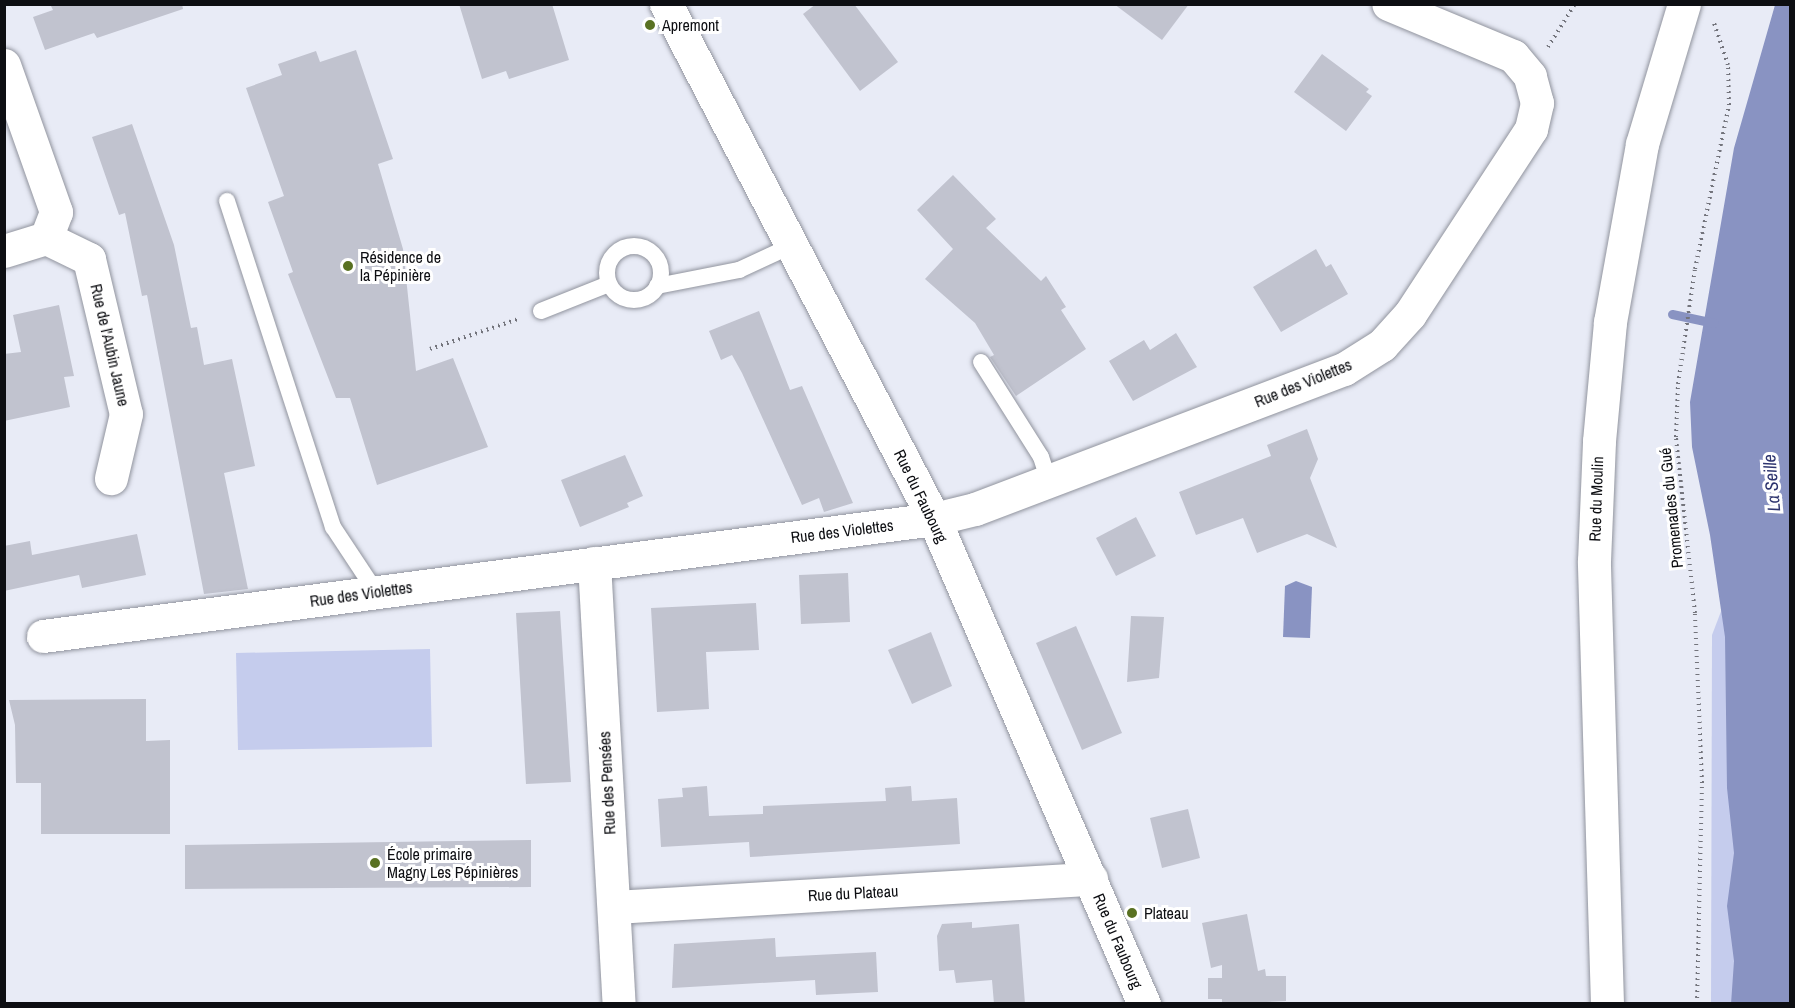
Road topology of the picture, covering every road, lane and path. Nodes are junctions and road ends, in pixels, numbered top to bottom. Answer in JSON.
{"nodes":[{"id":1,"x":666,"y":4,"type":"edge"},
{"id":2,"x":1388,"y":4,"type":"edge"},
{"id":3,"x":1575,"y":4,"type":"edge"},
{"id":4,"x":1698,"y":10,"type":"edge"},
{"id":5,"x":4,"y":65,"type":"edge"},
{"id":6,"x":1532,"y":82,"type":"junction"},
{"id":7,"x":227,"y":201,"type":"dead end"},
{"id":8,"x":46,"y":238,"type":"junction"},
{"id":9,"x":791,"y":246,"type":"junction"},
{"id":10,"x":4,"y":251,"type":"edge"},
{"id":11,"x":609,"y":284,"type":"junction"},
{"id":12,"x":657,"y":286,"type":"junction"},
{"id":13,"x":541,"y":311,"type":"joint"},
{"id":14,"x":430,"y":349,"type":"dead end"},
{"id":15,"x":981,"y":362,"type":"dead end"},
{"id":16,"x":111,"y":478,"type":"dead end"},
{"id":17,"x":1049,"y":481,"type":"junction"},
{"id":18,"x":934,"y":519,"type":"junction"},
{"id":19,"x":594,"y":563,"type":"junction"},
{"id":20,"x":376,"y":592,"type":"junction"},
{"id":21,"x":43,"y":636,"type":"dead end"},
{"id":22,"x":1092,"y":879,"type":"junction"},
{"id":23,"x":614,"y":907,"type":"junction"},
{"id":24,"x":619,"y":1004,"type":"edge"},
{"id":25,"x":1144,"y":1004,"type":"edge"},
{"id":26,"x":1607,"y":1004,"type":"edge"},
{"id":27,"x":1697,"y":1004,"type":"edge"}],
"edges":[{"from":1,"to":9,"type":"street","name":"Rue du Faubourg"},
{"from":2,"to":6,"type":"street"},
{"from":3,"to":6,"type":"path"},
{"from":4,"to":26,"type":"street","name":"Rue du Moulin"},
{"from":4,"to":27,"type":"path","name":"Promenades du Gué"},
{"from":5,"to":8,"type":"street"},
{"from":6,"to":17,"type":"street","name":"Rue des Violettes"},
{"from":7,"to":20,"type":"lane"},
{"from":8,"to":10,"type":"street"},
{"from":8,"to":16,"type":"street","name":"Rue de l'Aubin Jaune"},
{"from":9,"to":12,"type":"lane"},
{"from":9,"to":18,"type":"street","name":"Rue du Faubourg"},
{"from":11,"to":12,"type":"lane"},
{"from":11,"to":12,"type":"lane"},
{"from":11,"to":13,"type":"lane"},
{"from":13,"to":14,"type":"path"},
{"from":15,"to":17,"type":"lane"},
{"from":17,"to":18,"type":"street","name":"Rue des Violettes"},
{"from":18,"to":19,"type":"street","name":"Rue des Violettes"},
{"from":18,"to":22,"type":"street","name":"Rue du Faubourg"},
{"from":19,"to":20,"type":"street","name":"Rue des Violettes"},
{"from":19,"to":23,"type":"street","name":"Rue des Pensées"},
{"from":20,"to":21,"type":"street","name":"Rue des Violettes"},
{"from":22,"to":23,"type":"street","name":"Rue du Plateau"},
{"from":22,"to":25,"type":"street","name":"Rue du Faubourg"},
{"from":23,"to":24,"type":"street","name":"Rue des Pensées"}]}
